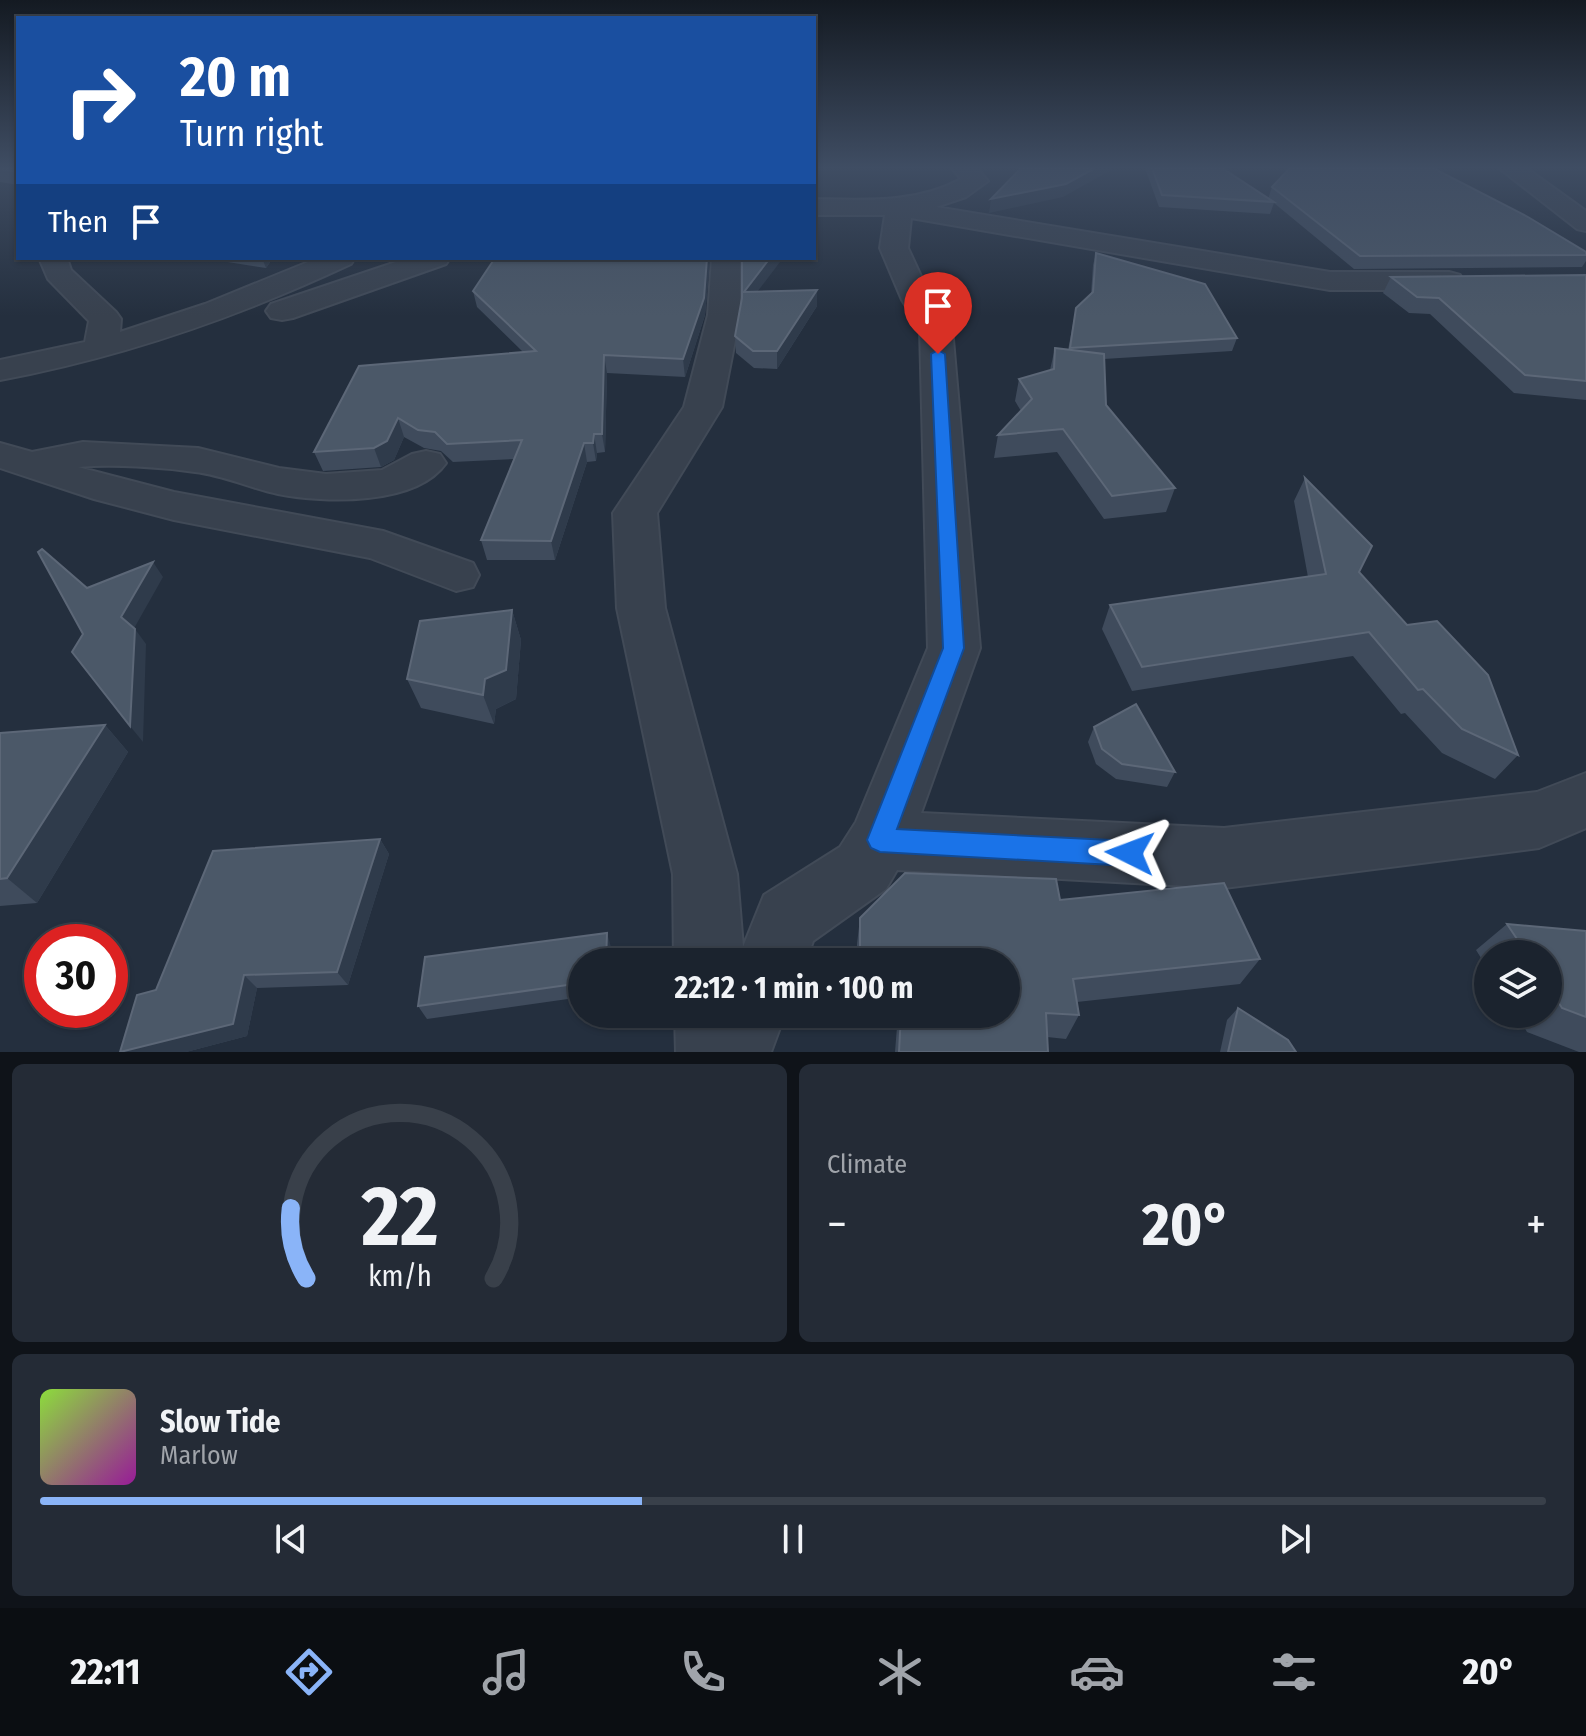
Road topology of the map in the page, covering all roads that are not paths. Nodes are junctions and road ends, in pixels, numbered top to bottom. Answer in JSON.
{"nodes":[{"id":1,"x":898,"y":217,"type":"edge"},
{"id":2,"x":953,"y":217,"type":"edge"},
{"id":3,"x":54,"y":260,"type":"edge"},
{"id":4,"x":336,"y":260,"type":"edge"},
{"id":5,"x":430,"y":260,"type":"edge"},
{"id":6,"x":726,"y":260,"type":"edge"},
{"id":7,"x":1480,"y":281,"type":"edge"},
{"id":8,"x":111,"y":346,"type":"junction"},
{"id":9,"x":0,"y":370,"type":"edge"},
{"id":10,"x":16,"y":460,"type":"edge"},
{"id":11,"x":426,"y":463,"type":"dead end"},
{"id":12,"x":456,"y":575,"type":"dead end"},
{"id":13,"x":1586,"y":800,"type":"edge"},
{"id":14,"x":880,"y":840,"type":"junction"},
{"id":15,"x":708,"y":948,"type":"edge"},
{"id":16,"x":777,"y":948,"type":"edge"},
{"id":17,"x":712,"y":1028,"type":"edge"},
{"id":18,"x":743,"y":1028,"type":"edge"},
{"id":19,"x":713,"y":1052,"type":"edge"},
{"id":20,"x":734,"y":1052,"type":"edge"}],
"edges":[{"from":1,"to":14,"type":"street"},
{"from":2,"to":7,"type":"street"},
{"from":3,"to":8,"type":"street"},
{"from":4,"to":8,"type":"street"},
{"from":5,"to":8,"type":"street"},
{"from":6,"to":15,"type":"street"},
{"from":8,"to":9,"type":"street"},
{"from":10,"to":11,"type":"street"},
{"from":10,"to":12,"type":"street"},
{"from":13,"to":14,"type":"street"},
{"from":14,"to":16,"type":"street"},
{"from":17,"to":19,"type":"street"},
{"from":18,"to":20,"type":"street"}]}
